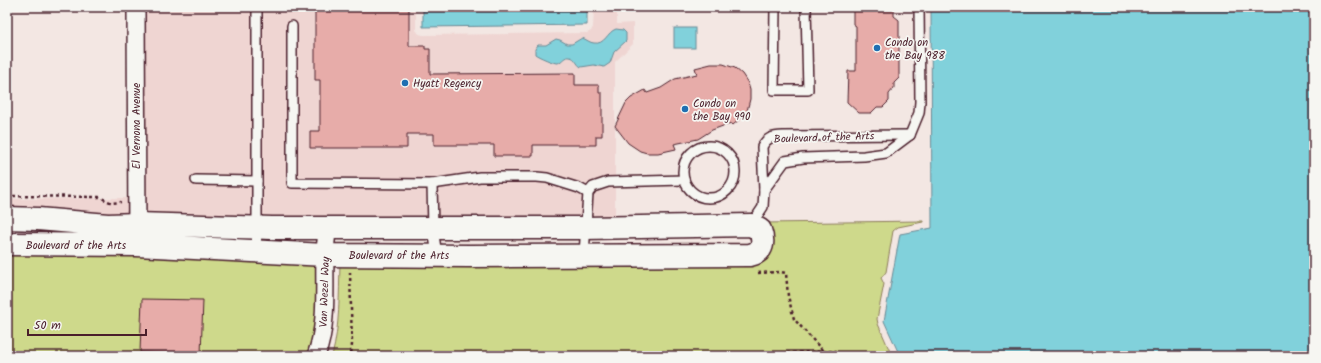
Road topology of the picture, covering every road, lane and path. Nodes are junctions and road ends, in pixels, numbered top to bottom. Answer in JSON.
{"nodes":[{"id":1,"x":136,"y":7,"type":"edge"},
{"id":2,"x":257,"y":7,"type":"edge"},
{"id":3,"x":775,"y":7,"type":"edge"},
{"id":4,"x":806,"y":7,"type":"edge"},
{"id":5,"x":919,"y":7,"type":"edge"},
{"id":6,"x":292,"y":26,"type":"dead end"},
{"id":7,"x":910,"y":135,"type":"junction"},
{"id":8,"x":196,"y":180,"type":"dead end"},
{"id":9,"x":684,"y":180,"type":"junction"},
{"id":10,"x":257,"y":181,"type":"junction"},
{"id":11,"x":432,"y":184,"type":"junction"},
{"id":12,"x":764,"y":190,"type":"junction"},
{"id":13,"x":588,"y":193,"type":"junction"},
{"id":14,"x":7,"y":196,"type":"edge"},
{"id":15,"x":137,"y":202,"type":"junction"},
{"id":16,"x":7,"y":218,"type":"edge"},
{"id":17,"x":751,"y":225,"type":"junction"},
{"id":18,"x":257,"y":227,"type":"junction"},
{"id":19,"x":327,"y":227,"type":"junction"},
{"id":20,"x":433,"y":228,"type":"junction"},
{"id":21,"x":585,"y":228,"type":"junction"},
{"id":22,"x":137,"y":235,"type":"junction"},
{"id":23,"x":7,"y":244,"type":"edge"},
{"id":24,"x":256,"y":251,"type":"junction"},
{"id":25,"x":325,"y":255,"type":"junction"},
{"id":26,"x":350,"y":255,"type":"junction"},
{"id":27,"x":584,"y":255,"type":"junction"},
{"id":28,"x":437,"y":256,"type":"junction"},
{"id":29,"x":836,"y":352,"type":"dead end"},
{"id":30,"x":316,"y":356,"type":"edge"},
{"id":31,"x":351,"y":356,"type":"edge"},
{"id":32,"x":751,"y":356,"type":"edge"}],
"edges":[{"from":1,"to":15,"type":"street","name":"El Vernona Avenue"},
{"from":2,"to":10,"type":"lane"},
{"from":3,"to":4,"type":"lane"},
{"from":5,"to":7,"type":"lane","name":"Boulevard of the Arts"},
{"from":6,"to":11,"type":"lane"},
{"from":7,"to":12,"type":"lane","name":"Boulevard of the Arts"},
{"from":7,"to":12,"type":"lane","name":"Boulevard of the Arts"},
{"from":8,"to":10,"type":"lane"},
{"from":9,"to":9,"type":"lane"},
{"from":9,"to":13,"type":"lane"},
{"from":10,"to":18,"type":"lane"},
{"from":11,"to":13,"type":"lane"},
{"from":11,"to":20,"type":"lane"},
{"from":12,"to":17,"type":"lane","name":"Boulevard of the Arts"},
{"from":13,"to":21,"type":"lane"},
{"from":14,"to":15,"type":"path"},
{"from":15,"to":22,"type":"street","name":"El Vernona Avenue"},
{"from":16,"to":22,"type":"street","name":"Boulevard of the Arts"},
{"from":17,"to":21,"type":"street","name":"Boulevard of the Arts"},
{"from":17,"to":27,"type":"street","name":"Boulevard of the Arts"},
{"from":18,"to":19,"type":"street","name":"Boulevard of the Arts"},
{"from":18,"to":22,"type":"street","name":"Boulevard of the Arts"},
{"from":18,"to":24,"type":"lane"},
{"from":19,"to":20,"type":"street","name":"Boulevard of the Arts"},
{"from":19,"to":25,"type":"street","name":"Van Wezel Way"},
{"from":20,"to":21,"type":"street","name":"Boulevard of the Arts"},
{"from":20,"to":28,"type":"lane"},
{"from":21,"to":27,"type":"lane"},
{"from":22,"to":23,"type":"street","name":"Boulevard of the Arts"},
{"from":22,"to":24,"type":"street","name":"Boulevard of the Arts"},
{"from":24,"to":25,"type":"street","name":"Boulevard of the Arts"},
{"from":25,"to":26,"type":"street","name":"Boulevard of the Arts"},
{"from":25,"to":30,"type":"street","name":"Van Wezel Way"},
{"from":26,"to":28,"type":"street","name":"Boulevard of the Arts"},
{"from":26,"to":31,"type":"path"},
{"from":27,"to":28,"type":"street","name":"Boulevard of the Arts"},
{"from":29,"to":32,"type":"path"}]}
